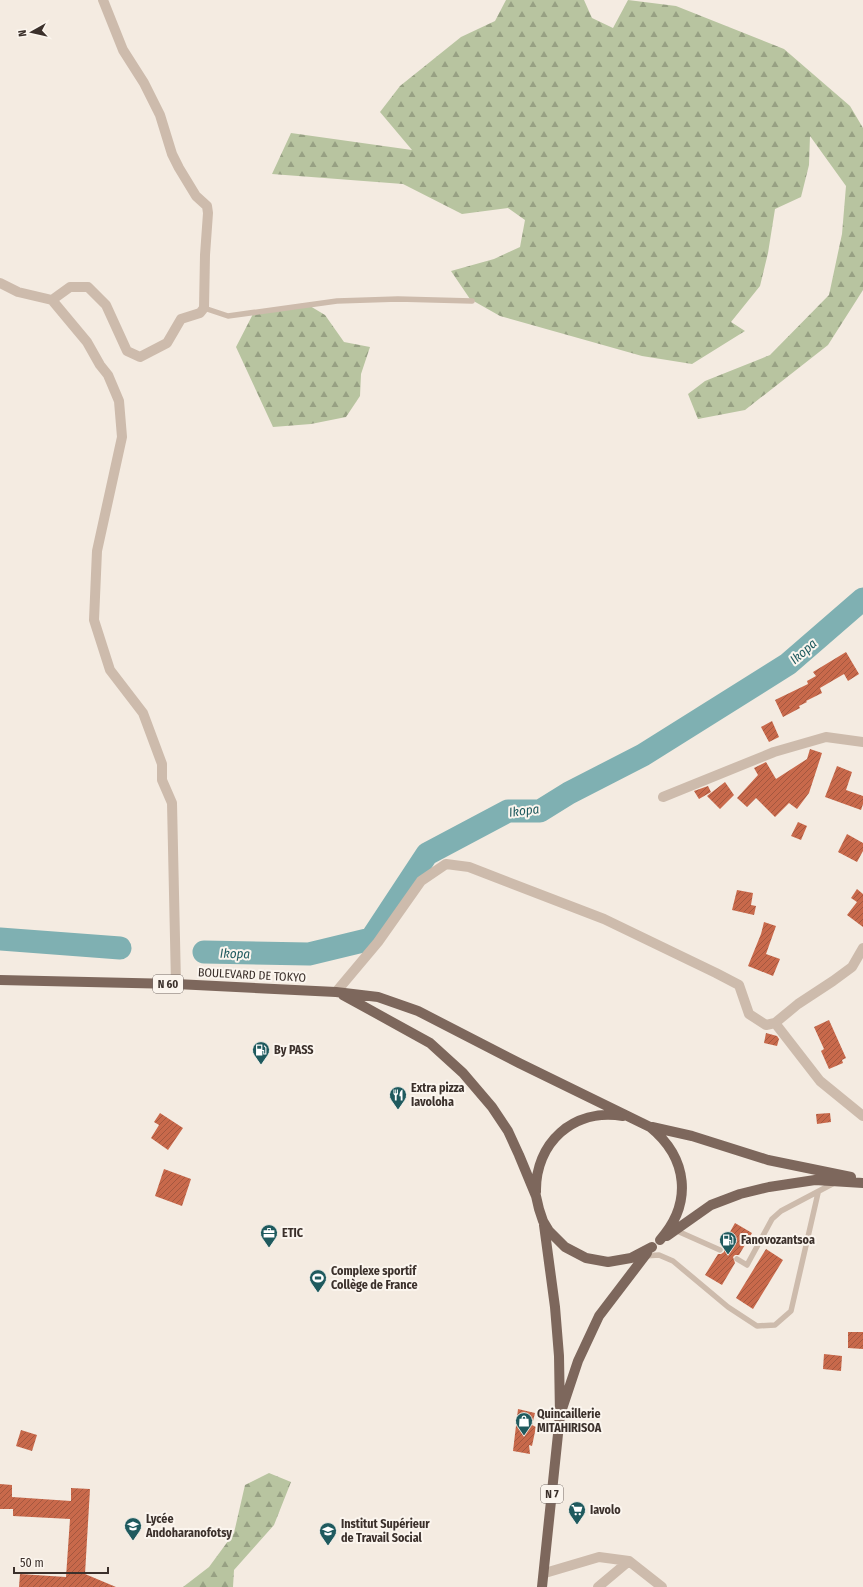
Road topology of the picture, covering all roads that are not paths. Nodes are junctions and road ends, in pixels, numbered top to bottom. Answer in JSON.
{"nodes":[{"id":1,"x":102,"y":0,"type":"edge"},
{"id":2,"x":0,"y":283,"type":"edge"},
{"id":3,"x":52,"y":300,"type":"junction"},
{"id":4,"x":472,"y":301,"type":"dead end"},
{"id":5,"x":204,"y":308,"type":"junction"},
{"id":6,"x":863,"y":742,"type":"edge"},
{"id":7,"x":664,"y":797,"type":"dead end"},
{"id":8,"x":863,"y":948,"type":"edge"},
{"id":9,"x":0,"y":980,"type":"edge"},
{"id":10,"x":176,"y":984,"type":"junction"},
{"id":11,"x":336,"y":992,"type":"junction"},
{"id":12,"x":775,"y":1023,"type":"junction"},
{"id":13,"x":863,"y":1116,"type":"edge"},
{"id":14,"x":634,"y":1119,"type":"junction"},
{"id":15,"x":650,"y":1127,"type":"junction"},
{"id":16,"x":863,"y":1179,"type":"edge"},
{"id":17,"x":838,"y":1181,"type":"junction"},
{"id":18,"x":863,"y":1183,"type":"edge"},
{"id":19,"x":818,"y":1193,"type":"junction"},
{"id":20,"x":536,"y":1196,"type":"junction"},
{"id":21,"x":543,"y":1221,"type":"junction"},
{"id":22,"x":675,"y":1230,"type":"junction"},
{"id":23,"x":660,"y":1240,"type":"junction"},
{"id":24,"x":652,"y":1247,"type":"junction"},
{"id":25,"x":720,"y":1250,"type":"dead end"},
{"id":26,"x":644,"y":1256,"type":"junction"},
{"id":27,"x":737,"y":1259,"type":"dead end"},
{"id":28,"x":560,"y":1415,"type":"junction"},
{"id":29,"x":629,"y":1561,"type":"junction"},
{"id":30,"x":544,"y":1573,"type":"junction"},
{"id":31,"x":542,"y":1587,"type":"edge"},
{"id":32,"x":598,"y":1587,"type":"edge"},
{"id":33,"x":662,"y":1587,"type":"edge"}],
"edges":[{"from":1,"to":5,"type":"street"},
{"from":2,"to":3,"type":"street"},
{"from":3,"to":5,"type":"street"},
{"from":3,"to":10,"type":"street"},
{"from":4,"to":5,"type":"lane"},
{"from":6,"to":7,"type":"street"},
{"from":8,"to":12,"type":"street"},
{"from":9,"to":10,"type":"main road","name":"BOULEVARD DE TOKYO","number":"N 60"},
{"from":10,"to":11,"type":"main road","name":"BOULEVARD DE TOKYO","number":"N 60"},
{"from":11,"to":12,"type":"street"},
{"from":11,"to":14,"type":"main road","name":"BOULEVARD DE TOKYO"},
{"from":11,"to":20,"type":"main road"},
{"from":12,"to":13,"type":"street"},
{"from":14,"to":15,"type":"main road"},
{"from":14,"to":20,"type":"main road"},
{"from":15,"to":16,"type":"main road"},
{"from":15,"to":23,"type":"main road"},
{"from":17,"to":18,"type":"main road"},
{"from":17,"to":19,"type":"lane"},
{"from":17,"to":22,"type":"main road"},
{"from":19,"to":26,"type":"lane"},
{"from":19,"to":27,"type":"lane"},
{"from":20,"to":21,"type":"main road"},
{"from":21,"to":24,"type":"main road"},
{"from":21,"to":28,"type":"main road"},
{"from":22,"to":23,"type":"main road"},
{"from":22,"to":25,"type":"lane"},
{"from":23,"to":24,"type":"main road"},
{"from":24,"to":26,"type":"main road"},
{"from":26,"to":28,"type":"main road"},
{"from":28,"to":30,"type":"main road","number":"N 7"},
{"from":29,"to":30,"type":"street"},
{"from":29,"to":32,"type":"street"},
{"from":29,"to":33,"type":"street"},
{"from":30,"to":31,"type":"main road","number":"N 7"}]}
